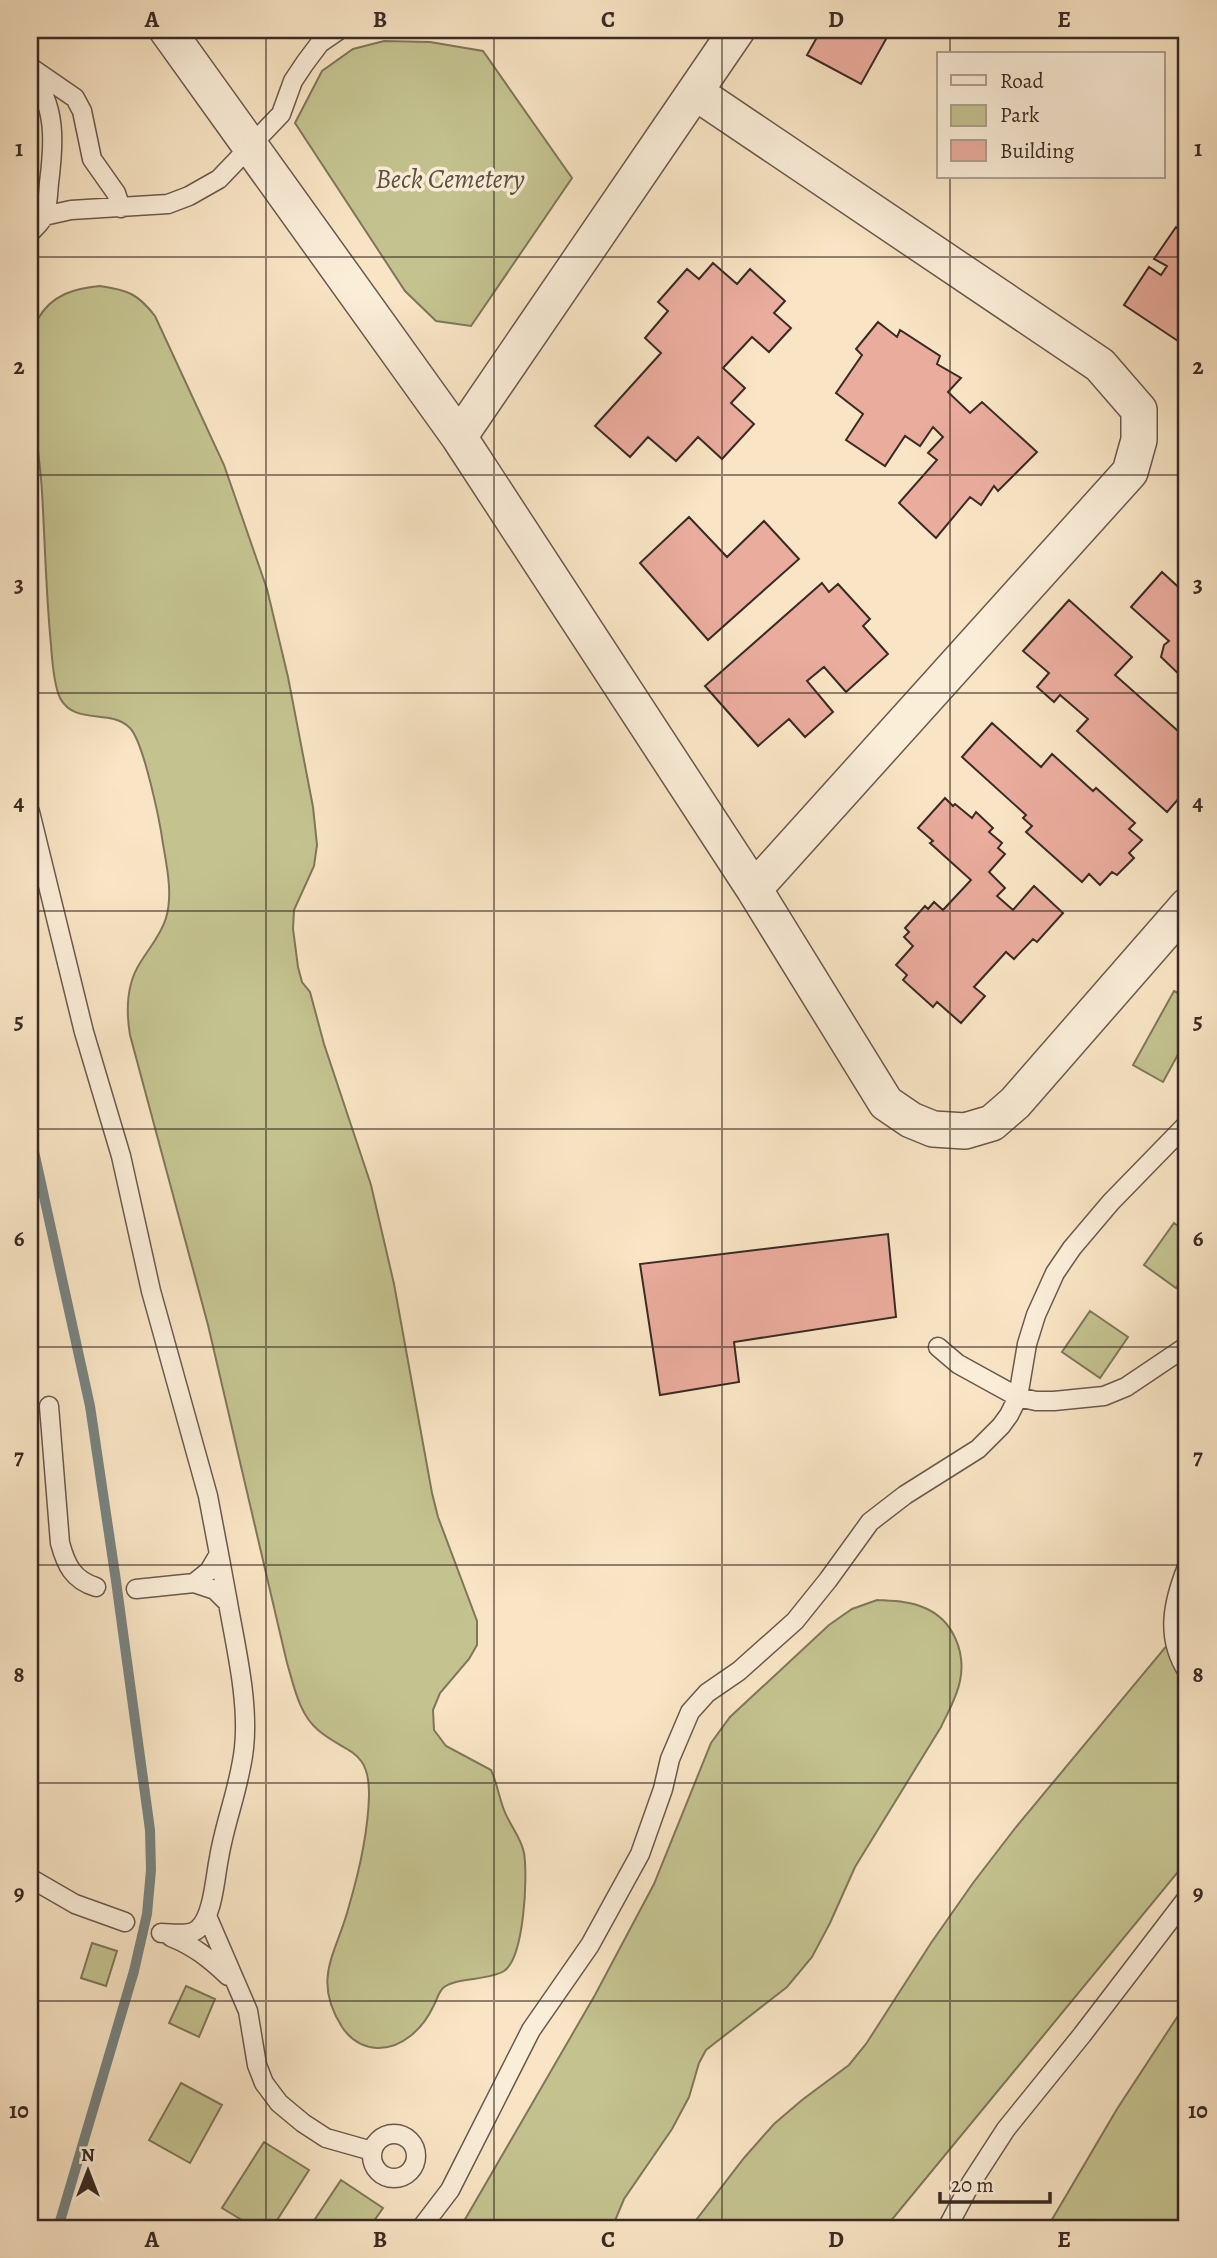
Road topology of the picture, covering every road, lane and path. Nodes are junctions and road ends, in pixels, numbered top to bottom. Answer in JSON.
{"nodes":[{"id":1,"x":167,"y":30,"type":"edge"},
{"id":2,"x":339,"y":30,"type":"edge"},
{"id":3,"x":737,"y":30,"type":"edge"},
{"id":4,"x":30,"y":67,"type":"edge"},
{"id":5,"x":30,"y":73,"type":"edge"},
{"id":6,"x":695,"y":92,"type":"junction"},
{"id":7,"x":250,"y":144,"type":"junction"},
{"id":8,"x":121,"y":208,"type":"junction"},
{"id":9,"x":44,"y":216,"type":"junction"},
{"id":10,"x":30,"y":233,"type":"edge"},
{"id":11,"x":459,"y":437,"type":"junction"},
{"id":12,"x":30,"y":812,"type":"edge"},
{"id":13,"x":754,"y":890,"type":"junction"},
{"id":14,"x":1187,"y":906,"type":"edge"},
{"id":15,"x":1187,"y":1124,"type":"edge"},
{"id":16,"x":1187,"y":1346,"type":"edge"},
{"id":17,"x":938,"y":1347,"type":"dead end"},
{"id":18,"x":1018,"y":1397,"type":"junction"},
{"id":19,"x":49,"y":1406,"type":"dead end"},
{"id":20,"x":219,"y":1554,"type":"junction"},
{"id":21,"x":1187,"y":1567,"type":"edge"},
{"id":22,"x":194,"y":1583,"type":"junction"},
{"id":23,"x":96,"y":1587,"type":"dead end"},
{"id":24,"x":136,"y":1589,"type":"dead end"},
{"id":25,"x":228,"y":1603,"type":"junction"},
{"id":26,"x":1187,"y":1671,"type":"edge"},
{"id":27,"x":30,"y":1878,"type":"edge"},
{"id":28,"x":1187,"y":1898,"type":"edge"},
{"id":29,"x":207,"y":1916,"type":"junction"},
{"id":30,"x":125,"y":1922,"type":"dead end"},
{"id":31,"x":233,"y":1981,"type":"junction"},
{"id":32,"x":372,"y":2151,"type":"dead end"},
{"id":33,"x":421,"y":2228,"type":"edge"},
{"id":34,"x":947,"y":2228,"type":"edge"}],
"edges":[{"from":1,"to":7,"type":"street"},
{"from":2,"to":7,"type":"lane"},
{"from":3,"to":6,"type":"street"},
{"from":4,"to":8,"type":"lane"},
{"from":5,"to":9,"type":"lane"},
{"from":6,"to":11,"type":"street"},
{"from":6,"to":13,"type":"street"},
{"from":7,"to":8,"type":"lane"},
{"from":7,"to":11,"type":"street"},
{"from":8,"to":9,"type":"lane"},
{"from":9,"to":10,"type":"lane"},
{"from":11,"to":13,"type":"street"},
{"from":12,"to":20,"type":"lane"},
{"from":13,"to":14,"type":"street"},
{"from":15,"to":18,"type":"lane"},
{"from":16,"to":18,"type":"lane"},
{"from":17,"to":18,"type":"lane"},
{"from":18,"to":33,"type":"lane"},
{"from":19,"to":23,"type":"lane"},
{"from":20,"to":22,"type":"lane"},
{"from":20,"to":25,"type":"lane"},
{"from":21,"to":26,"type":"lane"},
{"from":22,"to":24,"type":"lane"},
{"from":22,"to":25,"type":"lane"},
{"from":25,"to":29,"type":"lane"},
{"from":27,"to":30,"type":"lane"},
{"from":28,"to":34,"type":"lane"},
{"from":29,"to":31,"type":"lane"},
{"from":29,"to":31,"type":"lane"},
{"from":31,"to":32,"type":"lane"}]}
